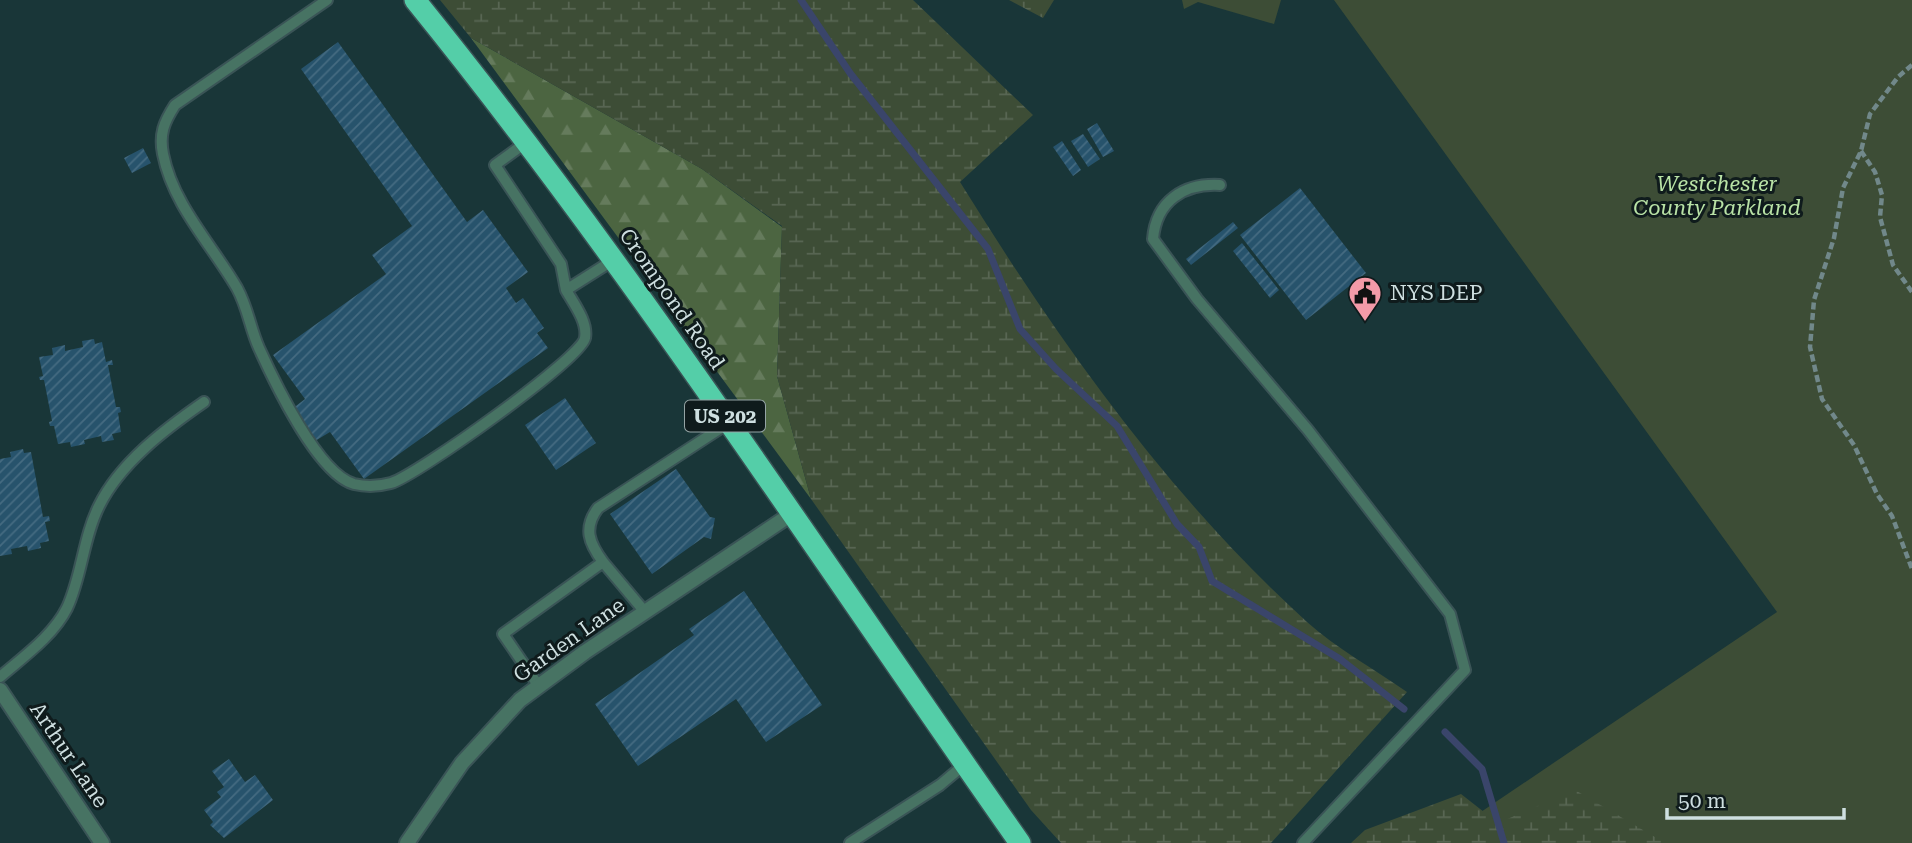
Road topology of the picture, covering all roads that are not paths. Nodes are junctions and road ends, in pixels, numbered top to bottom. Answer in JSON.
{"nodes":[{"id":1,"x":327,"y":0,"type":"edge"},
{"id":2,"x":415,"y":0,"type":"edge"},
{"id":3,"x":528,"y":141,"type":"junction"},
{"id":4,"x":1220,"y":185,"type":"dead end"},
{"id":5,"x":615,"y":259,"type":"junction"},
{"id":6,"x":566,"y":290,"type":"junction"},
{"id":7,"x":204,"y":402,"type":"dead end"},
{"id":8,"x":730,"y":422,"type":"junction"},
{"id":9,"x":793,"y":513,"type":"junction"},
{"id":10,"x":603,"y":562,"type":"junction"},
{"id":11,"x":645,"y":612,"type":"junction"},
{"id":12,"x":0,"y":677,"type":"edge"},
{"id":13,"x":538,"y":685,"type":"junction"},
{"id":14,"x":0,"y":690,"type":"edge"},
{"id":15,"x":965,"y":764,"type":"junction"},
{"id":16,"x":102,"y":843,"type":"edge"},
{"id":17,"x":407,"y":843,"type":"edge"},
{"id":18,"x":850,"y":843,"type":"edge"},
{"id":19,"x":1020,"y":843,"type":"edge"},
{"id":20,"x":1303,"y":843,"type":"edge"}],
"edges":[{"from":1,"to":6,"type":"lane"},
{"from":2,"to":3,"type":"highway","name":"Crompond Road","number":"US 202"},
{"from":3,"to":5,"type":"highway","name":"Crompond Road","number":"US 202"},
{"from":3,"to":6,"type":"lane"},
{"from":4,"to":20,"type":"lane"},
{"from":5,"to":6,"type":"lane"},
{"from":5,"to":8,"type":"highway","name":"Crompond Road","number":"US 202"},
{"from":7,"to":12,"type":"lane"},
{"from":8,"to":9,"type":"highway","name":"Crompond Road","number":"US 202"},
{"from":8,"to":10,"type":"lane"},
{"from":9,"to":11,"type":"street","name":"Garden Lane"},
{"from":9,"to":15,"type":"highway","name":"Crompond Road","number":"US 202"},
{"from":10,"to":11,"type":"lane"},
{"from":10,"to":13,"type":"lane"},
{"from":11,"to":13,"type":"street","name":"Garden Lane"},
{"from":13,"to":17,"type":"street","name":"Garden Lane"},
{"from":14,"to":16,"type":"street","name":"Arthur Lane"},
{"from":15,"to":18,"type":"lane"},
{"from":15,"to":19,"type":"highway","name":"Crompond Road","number":"US 202"}]}
